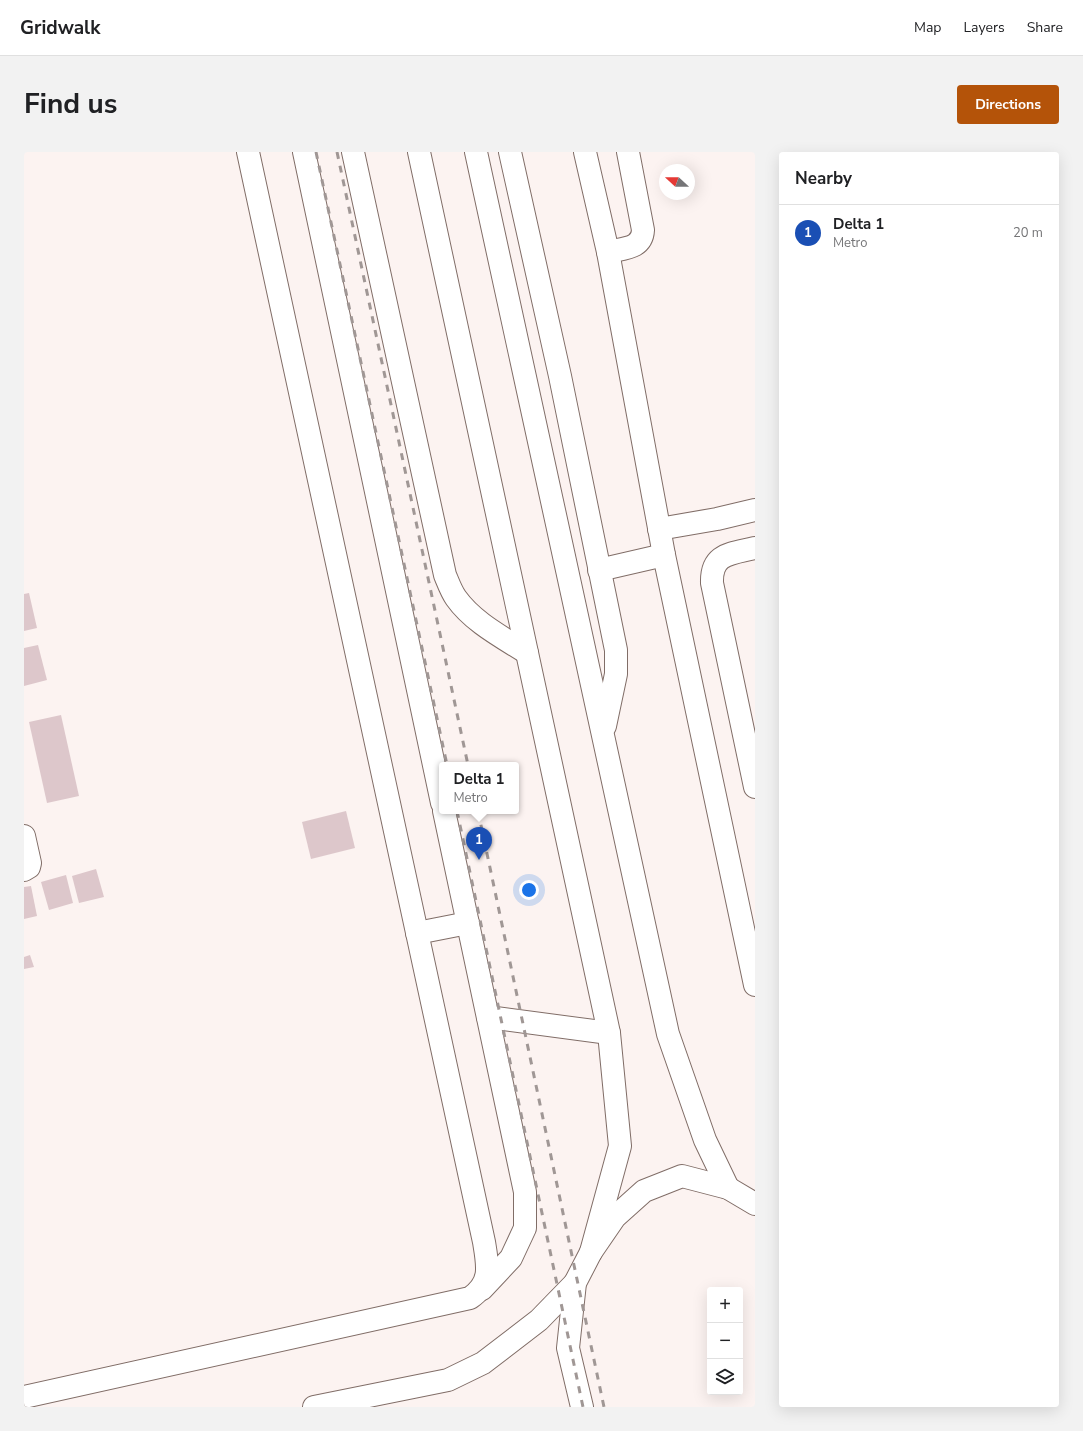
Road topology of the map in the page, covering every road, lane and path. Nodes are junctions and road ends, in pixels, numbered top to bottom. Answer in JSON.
{"nodes":[{"id":1,"x":248,"y":152,"type":"edge"},
{"id":2,"x":304,"y":152,"type":"edge"},
{"id":3,"x":353,"y":152,"type":"edge"},
{"id":4,"x":419,"y":152,"type":"edge"},
{"id":5,"x":476,"y":152,"type":"edge"},
{"id":6,"x":510,"y":152,"type":"edge"},
{"id":7,"x":585,"y":152,"type":"edge"},
{"id":8,"x":628,"y":152,"type":"edge"},
{"id":9,"x":608,"y":252,"type":"junction"},
{"id":10,"x":755,"y":510,"type":"edge"},
{"id":11,"x":660,"y":529,"type":"junction"},
{"id":12,"x":755,"y":548,"type":"edge"},
{"id":13,"x":664,"y":555,"type":"junction"},
{"id":14,"x":599,"y":570,"type":"junction"},
{"id":15,"x":527,"y":653,"type":"junction"},
{"id":16,"x":603,"y":734,"type":"junction"},
{"id":17,"x":755,"y":787,"type":"edge"},
{"id":18,"x":439,"y":789,"type":"edge"},
{"id":19,"x":445,"y":814,"type":"edge"},
{"id":20,"x":24,"y":836,"type":"edge"},
{"id":21,"x":24,"y":870,"type":"edge"},
{"id":22,"x":748,"y":920,"type":"edge"},
{"id":23,"x":468,"y":923,"type":"junction"},
{"id":24,"x":417,"y":933,"type":"junction"},
{"id":25,"x":755,"y":985,"type":"edge"},
{"id":26,"x":488,"y":1017,"type":"junction"},
{"id":27,"x":609,"y":1033,"type":"junction"},
{"id":28,"x":728,"y":1188,"type":"junction"},
{"id":29,"x":755,"y":1204,"type":"edge"},
{"id":30,"x":590,"y":1252,"type":"junction"},
{"id":31,"x":574,"y":1283,"type":"junction"},
{"id":32,"x":480,"y":1291,"type":"junction"},
{"id":33,"x":24,"y":1397,"type":"edge"},
{"id":34,"x":314,"y":1407,"type":"edge"},
{"id":35,"x":582,"y":1407,"type":"edge"}],
"edges":[{"from":1,"to":24,"type":"street"},
{"from":2,"to":18,"type":"street"},
{"from":3,"to":15,"type":"street"},
{"from":4,"to":15,"type":"street"},
{"from":5,"to":16,"type":"street"},
{"from":6,"to":14,"type":"street"},
{"from":7,"to":9,"type":"street"},
{"from":8,"to":9,"type":"street"},
{"from":9,"to":11,"type":"street"},
{"from":10,"to":11,"type":"street"},
{"from":11,"to":13,"type":"street"},
{"from":12,"to":17,"type":"street"},
{"from":13,"to":14,"type":"street"},
{"from":13,"to":22,"type":"street"},
{"from":14,"to":16,"type":"street"},
{"from":15,"to":27,"type":"street"},
{"from":16,"to":28,"type":"street"},
{"from":19,"to":23,"type":"street"},
{"from":20,"to":21,"type":"street"},
{"from":22,"to":25,"type":"street"},
{"from":23,"to":24,"type":"street"},
{"from":23,"to":26,"type":"street"},
{"from":24,"to":32,"type":"street"},
{"from":26,"to":27,"type":"street"},
{"from":26,"to":32,"type":"street"},
{"from":27,"to":30,"type":"street"},
{"from":28,"to":29,"type":"street"},
{"from":28,"to":30,"type":"street"},
{"from":30,"to":31,"type":"street"},
{"from":31,"to":34,"type":"street"},
{"from":31,"to":35,"type":"street"},
{"from":32,"to":33,"type":"street"}]}
